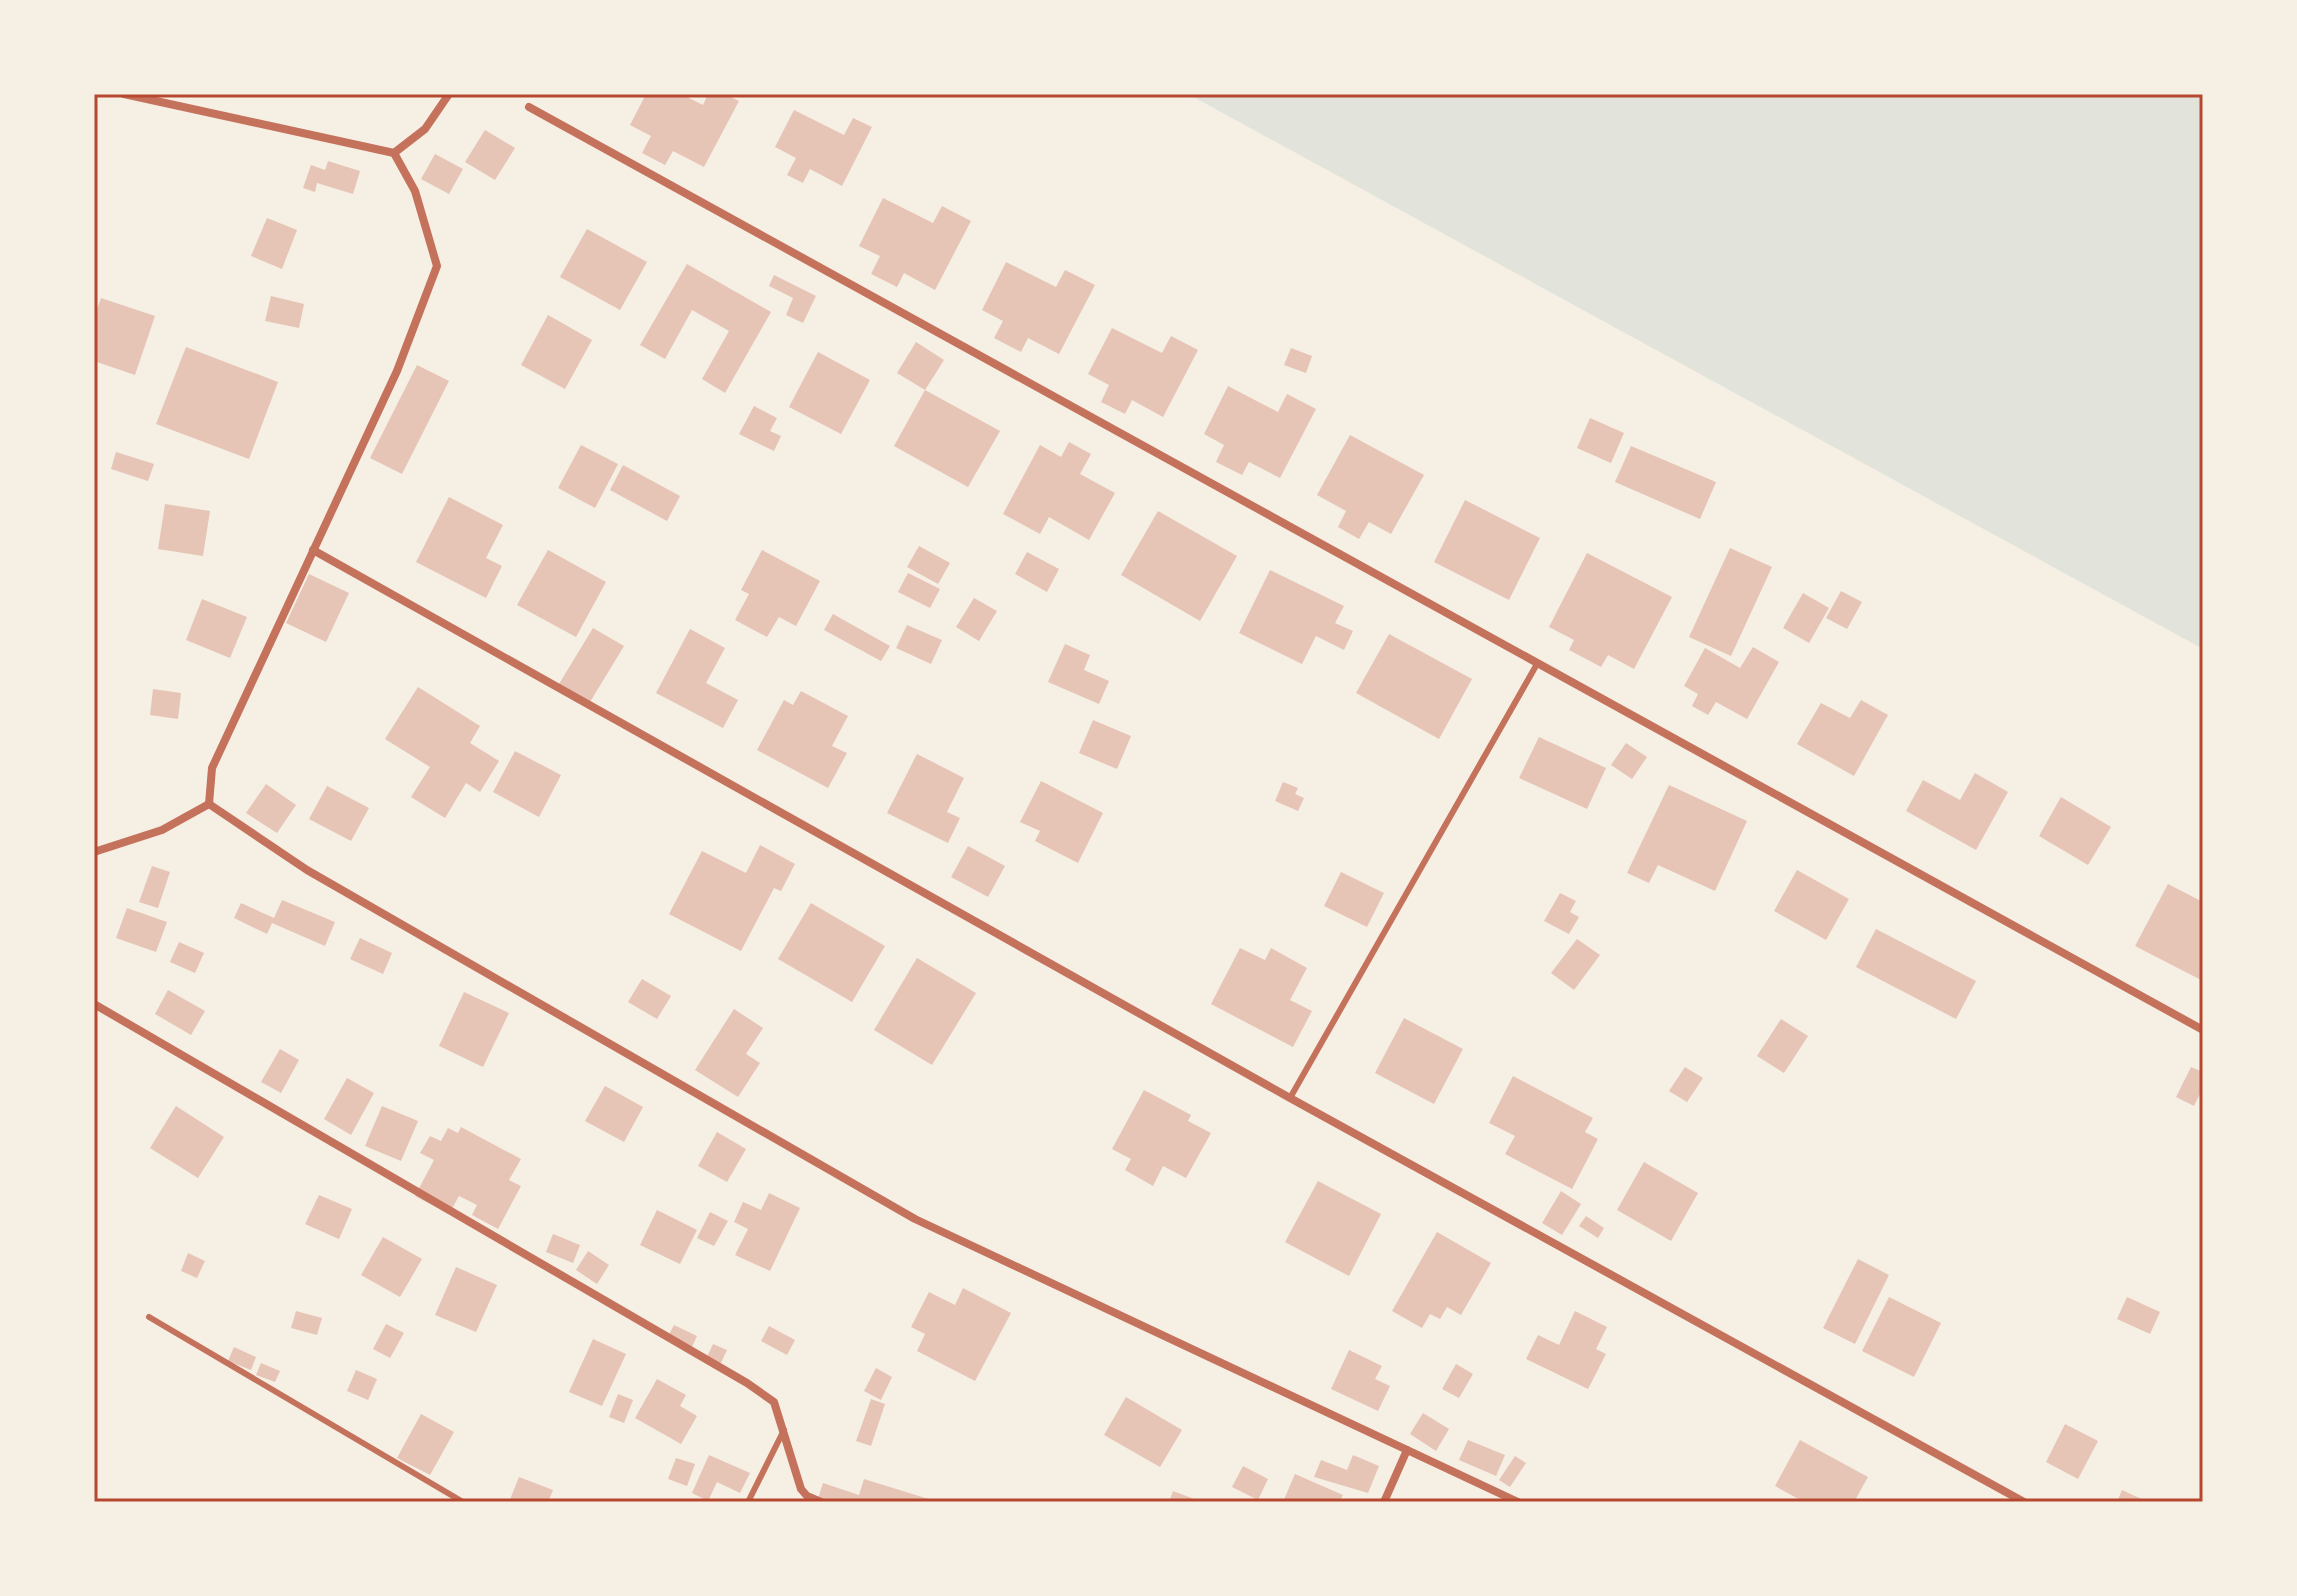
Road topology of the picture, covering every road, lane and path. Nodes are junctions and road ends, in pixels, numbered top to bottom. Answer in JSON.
{"nodes":[{"id":1,"x":124,"y":94,"type":"edge"},
{"id":2,"x":449,"y":94,"type":"edge"},
{"id":3,"x":529,"y":107,"type":"dead end"},
{"id":4,"x":394,"y":153,"type":"junction"},
{"id":5,"x":313,"y":550,"type":"junction"},
{"id":6,"x":1537,"y":664,"type":"junction"},
{"id":7,"x":209,"y":804,"type":"junction"},
{"id":8,"x":94,"y":852,"type":"edge"},
{"id":9,"x":94,"y":1004,"type":"edge"},
{"id":10,"x":2203,"y":1030,"type":"edge"},
{"id":11,"x":1290,"y":1098,"type":"junction"},
{"id":12,"x":149,"y":1317,"type":"dead end"},
{"id":13,"x":784,"y":1430,"type":"junction"},
{"id":14,"x":1407,"y":1450,"type":"junction"},
{"id":15,"x":463,"y":1502,"type":"edge"},
{"id":16,"x":748,"y":1502,"type":"edge"},
{"id":17,"x":821,"y":1502,"type":"edge"},
{"id":18,"x":1384,"y":1502,"type":"edge"},
{"id":19,"x":1518,"y":1502,"type":"edge"},
{"id":20,"x":2024,"y":1502,"type":"edge"}],
"edges":[{"from":1,"to":4,"type":"street"},
{"from":2,"to":4,"type":"street"},
{"from":3,"to":6,"type":"street"},
{"from":4,"to":5,"type":"street"},
{"from":5,"to":7,"type":"street"},
{"from":5,"to":11,"type":"street"},
{"from":6,"to":10,"type":"street"},
{"from":6,"to":11,"type":"lane"},
{"from":7,"to":8,"type":"street"},
{"from":7,"to":14,"type":"street"},
{"from":9,"to":13,"type":"street"},
{"from":11,"to":20,"type":"street"},
{"from":12,"to":15,"type":"lane"},
{"from":13,"to":16,"type":"lane"},
{"from":13,"to":17,"type":"street"},
{"from":14,"to":18,"type":"street"},
{"from":14,"to":19,"type":"street"}]}
